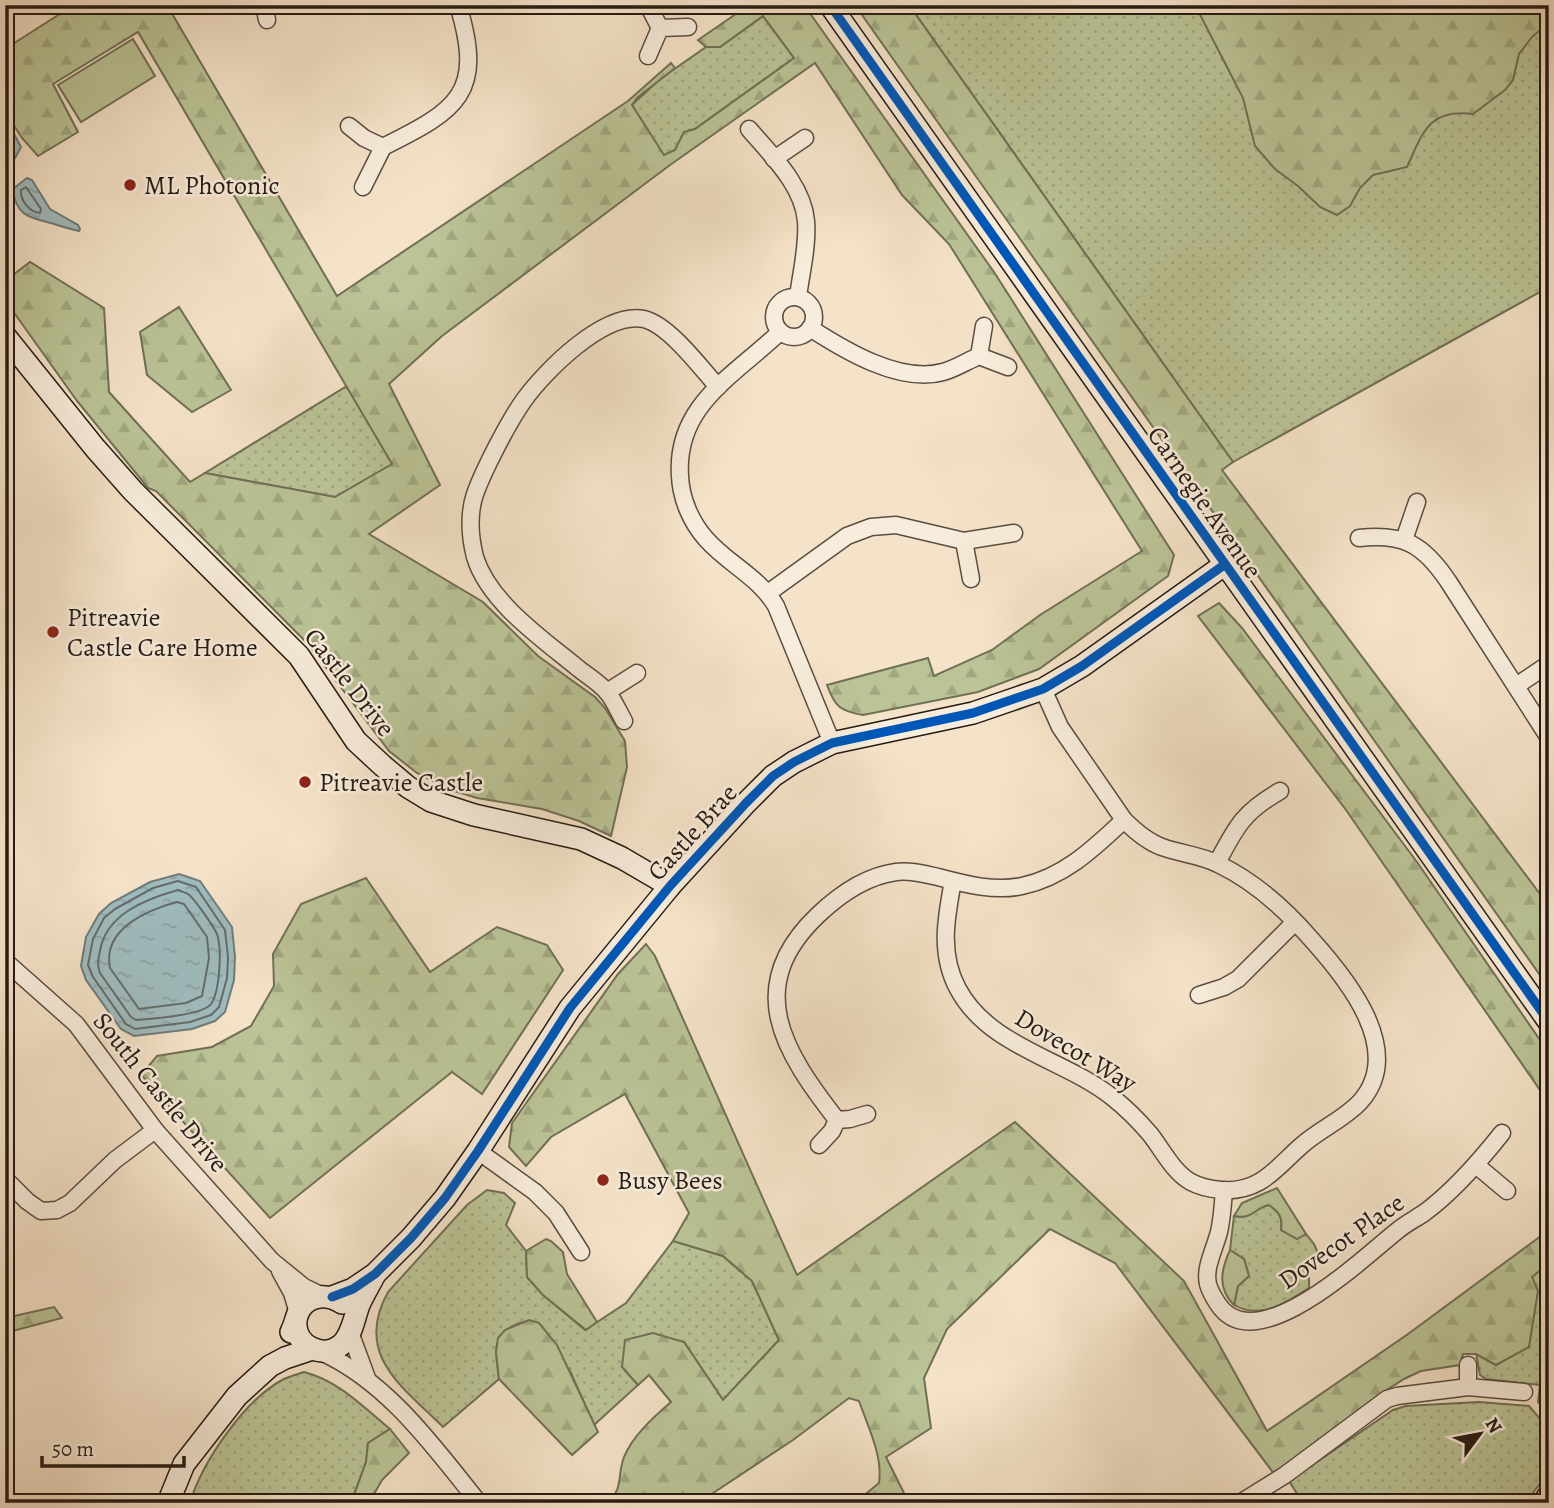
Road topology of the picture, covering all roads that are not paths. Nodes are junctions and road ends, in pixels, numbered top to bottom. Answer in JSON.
{"nodes":[{"id":1,"x":458,"y":5,"type":"edge"},
{"id":2,"x":648,"y":5,"type":"edge"},
{"id":3,"x":830,"y":5,"type":"edge"},
{"id":4,"x":688,"y":27,"type":"dead end"},
{"id":5,"x":660,"y":28,"type":"junction"},
{"id":6,"x":648,"y":56,"type":"dead end"},
{"id":7,"x":349,"y":126,"type":"dead end"},
{"id":8,"x":749,"y":129,"type":"dead end"},
{"id":9,"x":805,"y":138,"type":"dead end"},
{"id":10,"x":383,"y":147,"type":"junction"},
{"id":11,"x":774,"y":159,"type":"junction"},
{"id":12,"x":363,"y":187,"type":"dead end"},
{"id":13,"x":798,"y":297,"type":"junction"},
{"id":14,"x":984,"y":326,"type":"dead end"},
{"id":15,"x":810,"y":328,"type":"junction"},
{"id":16,"x":780,"y":332,"type":"junction"},
{"id":17,"x":5,"y":336,"type":"edge"},
{"id":18,"x":979,"y":356,"type":"junction"},
{"id":19,"x":1009,"y":367,"type":"dead end"},
{"id":20,"x":718,"y":387,"type":"junction"},
{"id":21,"x":1418,"y":502,"type":"dead end"},
{"id":22,"x":1014,"y":533,"type":"dead end"},
{"id":23,"x":1359,"y":538,"type":"dead end"},
{"id":24,"x":1404,"y":540,"type":"junction"},
{"id":25,"x":964,"y":541,"type":"junction"},
{"id":26,"x":1224,"y":565,"type":"junction"},
{"id":27,"x":971,"y":579,"type":"dead end"},
{"id":28,"x":768,"y":593,"type":"junction"},
{"id":29,"x":1549,"y":664,"type":"edge"},
{"id":30,"x":637,"y":673,"type":"dead end"},
{"id":31,"x":1516,"y":686,"type":"junction"},
{"id":32,"x":1043,"y":689,"type":"junction"},
{"id":33,"x":607,"y":692,"type":"junction"},
{"id":34,"x":624,"y":721,"type":"dead end"},
{"id":35,"x":1549,"y":738,"type":"edge"},
{"id":36,"x":832,"y":743,"type":"junction"},
{"id":37,"x":1280,"y":791,"type":"dead end"},
{"id":38,"x":1124,"y":820,"type":"junction"},
{"id":39,"x":1217,"y":863,"type":"junction"},
{"id":40,"x":953,"y":881,"type":"junction"},
{"id":41,"x":670,"y":886,"type":"junction"},
{"id":42,"x":1295,"y":922,"type":"junction"},
{"id":43,"x":6,"y":963,"type":"edge"},
{"id":44,"x":1199,"y":995,"type":"dead end"},
{"id":45,"x":1549,"y":1023,"type":"edge"},
{"id":46,"x":867,"y":1114,"type":"dead end"},
{"id":47,"x":837,"y":1120,"type":"junction"},
{"id":48,"x":155,"y":1130,"type":"junction"},
{"id":49,"x":1503,"y":1133,"type":"dead end"},
{"id":50,"x":819,"y":1144,"type":"dead end"},
{"id":51,"x":478,"y":1151,"type":"junction"},
{"id":52,"x":1476,"y":1165,"type":"junction"},
{"id":53,"x":5,"y":1179,"type":"edge"},
{"id":54,"x":1224,"y":1190,"type":"junction"},
{"id":55,"x":1507,"y":1191,"type":"dead end"},
{"id":56,"x":581,"y":1252,"type":"dead end"},
{"id":57,"x":272,"y":1261,"type":"junction"},
{"id":58,"x":375,"y":1274,"type":"junction"},
{"id":59,"x":328,"y":1297,"type":"junction"},
{"id":60,"x":297,"y":1317,"type":"junction"},
{"id":61,"x":351,"y":1328,"type":"junction"},
{"id":62,"x":316,"y":1350,"type":"junction"},
{"id":63,"x":1468,"y":1365,"type":"dead end"},
{"id":64,"x":270,"y":1366,"type":"junction"},
{"id":65,"x":368,"y":1380,"type":"junction"},
{"id":66,"x":1468,"y":1387,"type":"junction"},
{"id":67,"x":1524,"y":1392,"type":"dead end"},
{"id":68,"x":1549,"y":1495,"type":"edge"},
{"id":69,"x":168,"y":1503,"type":"edge"},
{"id":70,"x":478,"y":1503,"type":"edge"},
{"id":71,"x":1240,"y":1503,"type":"edge"},
{"id":72,"x":1543,"y":1503,"type":"edge"}],
"edges":[{"from":1,"to":10,"type":"street"},
{"from":2,"to":5,"type":"street"},
{"from":3,"to":26,"type":"street","name":"Carnegie Avenue"},
{"from":4,"to":5,"type":"street"},
{"from":5,"to":6,"type":"street"},
{"from":7,"to":10,"type":"street"},
{"from":8,"to":11,"type":"street"},
{"from":9,"to":11,"type":"street"},
{"from":10,"to":12,"type":"street"},
{"from":11,"to":13,"type":"street"},
{"from":13,"to":15,"type":"street"},
{"from":13,"to":16,"type":"street"},
{"from":14,"to":18,"type":"street"},
{"from":15,"to":16,"type":"street"},
{"from":15,"to":18,"type":"street"},
{"from":16,"to":20,"type":"street"},
{"from":17,"to":41,"type":"street","name":"Castle Drive"},
{"from":18,"to":19,"type":"street"},
{"from":20,"to":28,"type":"street"},
{"from":20,"to":33,"type":"street"},
{"from":21,"to":24,"type":"street"},
{"from":22,"to":25,"type":"street"},
{"from":23,"to":24,"type":"street"},
{"from":24,"to":31,"type":"street"},
{"from":25,"to":27,"type":"street"},
{"from":25,"to":28,"type":"street"},
{"from":26,"to":32,"type":"street","name":"Castle Brae"},
{"from":26,"to":45,"type":"street","name":"Carnegie Avenue"},
{"from":28,"to":36,"type":"street"},
{"from":29,"to":31,"type":"street"},
{"from":30,"to":33,"type":"street"},
{"from":31,"to":35,"type":"street"},
{"from":32,"to":36,"type":"street","name":"Castle Brae"},
{"from":32,"to":38,"type":"street","name":"Dovecot Way"},
{"from":33,"to":34,"type":"street"},
{"from":36,"to":41,"type":"street","name":"Castle Brae"},
{"from":37,"to":39,"type":"street"},
{"from":38,"to":39,"type":"street","name":"Dovecot Way"},
{"from":38,"to":40,"type":"street"},
{"from":39,"to":42,"type":"street","name":"Dovecot Way"},
{"from":40,"to":47,"type":"street"},
{"from":40,"to":54,"type":"street","name":"Dovecot Way"},
{"from":41,"to":51,"type":"street","name":"Castle Brae"},
{"from":42,"to":44,"type":"street"},
{"from":42,"to":54,"type":"street","name":"Dovecot Way"},
{"from":43,"to":48,"type":"street","name":"South Castle Drive"},
{"from":46,"to":47,"type":"street"},
{"from":47,"to":50,"type":"street"},
{"from":48,"to":53,"type":"street"},
{"from":48,"to":57,"type":"street","name":"South Castle Drive"},
{"from":49,"to":52,"type":"street","name":"Dovecot Place"},
{"from":51,"to":56,"type":"street"},
{"from":51,"to":58,"type":"street","name":"Castle Brae"},
{"from":52,"to":54,"type":"street","name":"Dovecot Place"},
{"from":52,"to":55,"type":"street"},
{"from":57,"to":59,"type":"street","name":"South Castle Drive"},
{"from":57,"to":60,"type":"street","name":"South Castle Drive"},
{"from":58,"to":59,"type":"street","name":"Castle Brae"},
{"from":58,"to":61,"type":"street","name":"Castle Brae"},
{"from":59,"to":60,"type":"street","name":"Castle Brae"},
{"from":59,"to":61,"type":"street"},
{"from":60,"to":62,"type":"street"},
{"from":60,"to":64,"type":"street","name":"Castle Brae"},
{"from":61,"to":62,"type":"street","name":"Castle Brae"},
{"from":61,"to":65,"type":"street"},
{"from":62,"to":64,"type":"street","name":"Castle Brae"},
{"from":62,"to":65,"type":"street"},
{"from":63,"to":66,"type":"street"},
{"from":64,"to":69,"type":"street","name":"Castle Brae"},
{"from":65,"to":70,"type":"street"},
{"from":66,"to":67,"type":"street"},
{"from":66,"to":71,"type":"street"},
{"from":68,"to":72,"type":"street"}]}
